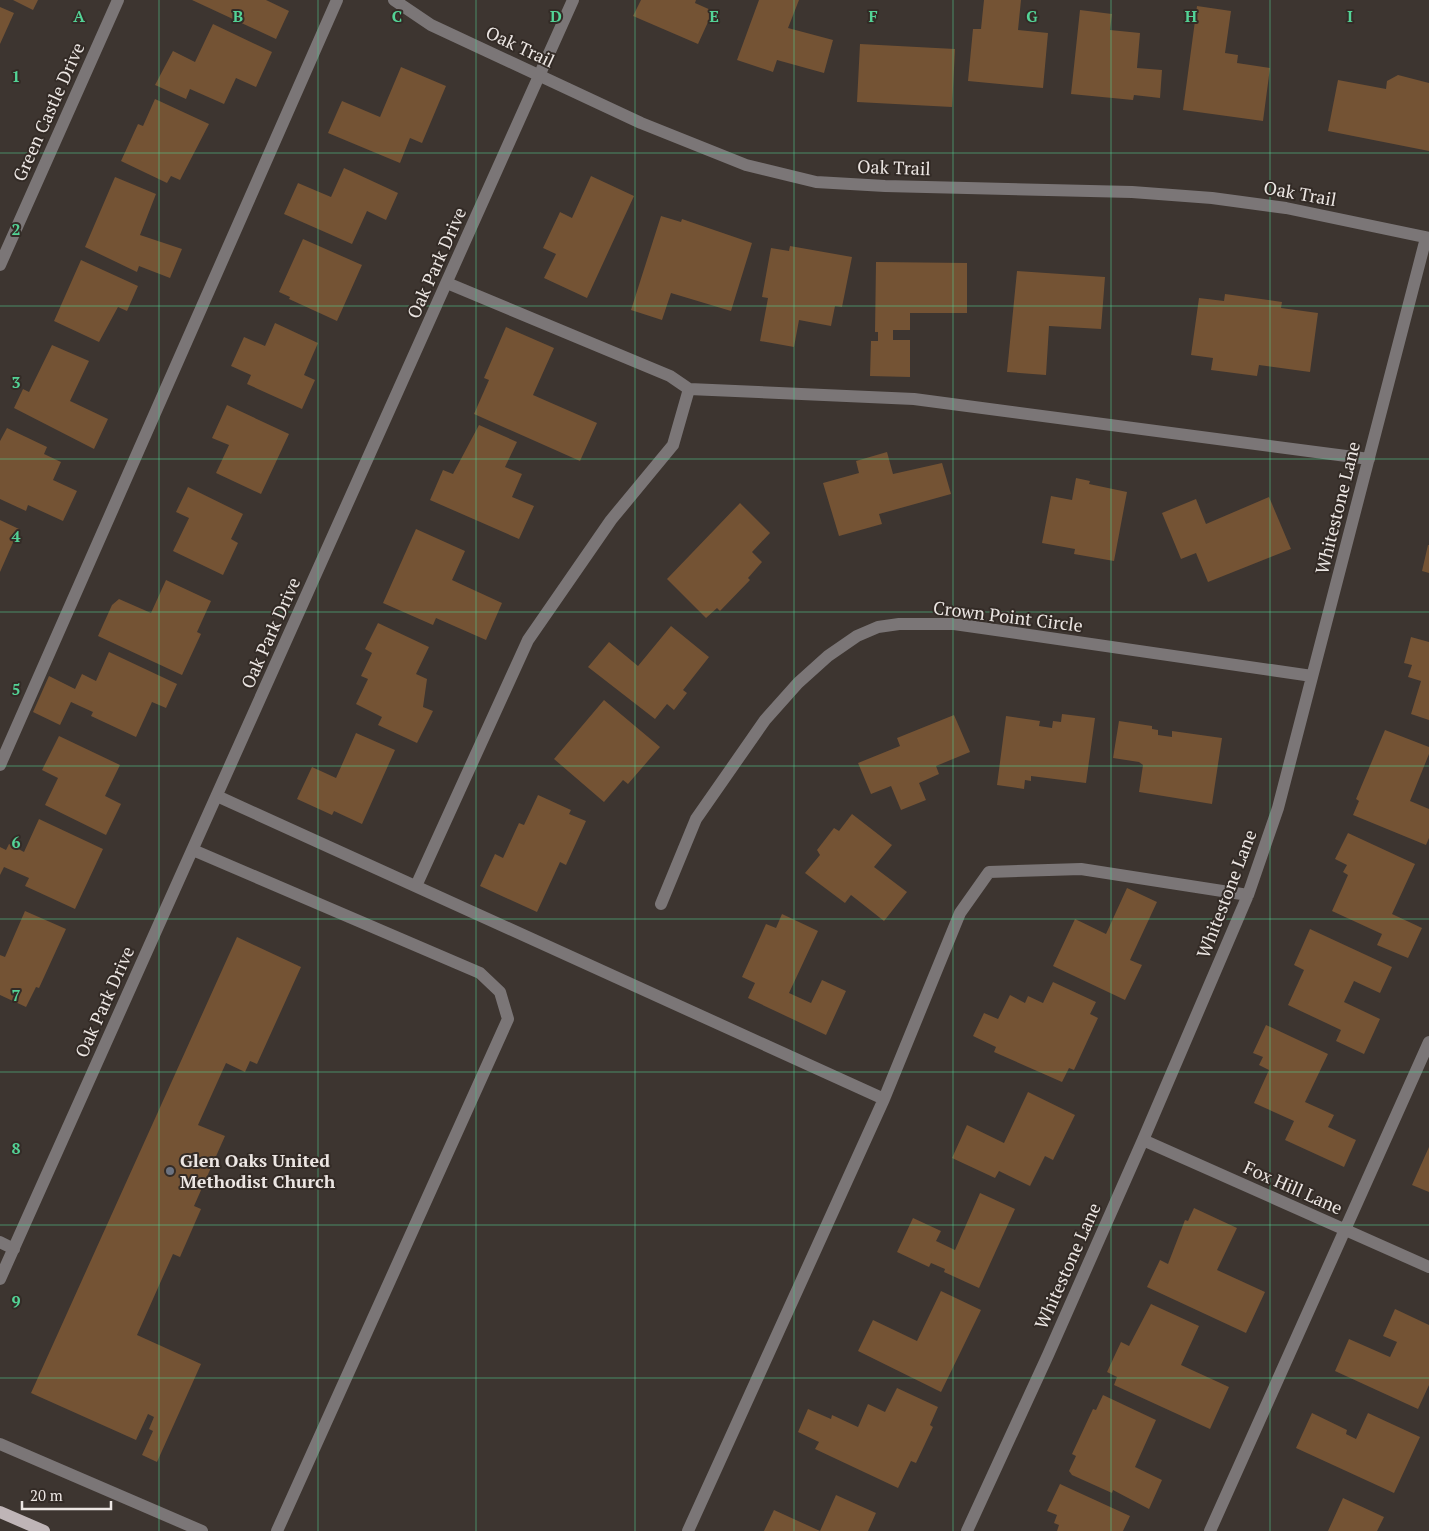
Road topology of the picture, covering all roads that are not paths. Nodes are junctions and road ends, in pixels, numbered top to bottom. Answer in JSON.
{"nodes":[{"id":1,"x":118,"y":0,"type":"edge"},
{"id":2,"x":337,"y":0,"type":"edge"},
{"id":3,"x":394,"y":0,"type":"edge"},
{"id":4,"x":573,"y":0,"type":"edge"},
{"id":5,"x":540,"y":75,"type":"junction"},
{"id":6,"x":1427,"y":238,"type":"edge"},
{"id":7,"x":0,"y":265,"type":"edge"},
{"id":8,"x":447,"y":283,"type":"junction"},
{"id":9,"x":689,"y":389,"type":"junction"},
{"id":10,"x":1368,"y":459,"type":"junction"},
{"id":11,"x":1312,"y":676,"type":"junction"},
{"id":12,"x":0,"y":766,"type":"edge"},
{"id":13,"x":217,"y":796,"type":"junction"},
{"id":14,"x":193,"y":850,"type":"junction"},
{"id":15,"x":416,"y":886,"type":"junction"},
{"id":16,"x":1248,"y":896,"type":"junction"},
{"id":17,"x":661,"y":904,"type":"dead end"},
{"id":18,"x":1429,"y":1042,"type":"edge"},
{"id":19,"x":884,"y":1099,"type":"junction"},
{"id":20,"x":1143,"y":1140,"type":"junction"},
{"id":21,"x":1345,"y":1231,"type":"junction"},
{"id":22,"x":0,"y":1242,"type":"edge"},
{"id":23,"x":14,"y":1249,"type":"junction"},
{"id":24,"x":1429,"y":1267,"type":"edge"},
{"id":25,"x":0,"y":1279,"type":"edge"},
{"id":26,"x":0,"y":1444,"type":"edge"},
{"id":27,"x":0,"y":1512,"type":"edge"},
{"id":28,"x":44,"y":1531,"type":"edge"},
{"id":29,"x":202,"y":1531,"type":"edge"},
{"id":30,"x":277,"y":1531,"type":"edge"},
{"id":31,"x":688,"y":1531,"type":"edge"},
{"id":32,"x":967,"y":1531,"type":"edge"},
{"id":33,"x":1210,"y":1531,"type":"edge"}],
"edges":[{"from":1,"to":7,"type":"street","name":"Green Castle Drive"},
{"from":2,"to":12,"type":"street"},
{"from":3,"to":5,"type":"street","name":"Oak Trail"},
{"from":4,"to":5,"type":"street","name":"Oak Park Drive"},
{"from":5,"to":6,"type":"street","name":"Oak Trail"},
{"from":5,"to":8,"type":"street","name":"Oak Park Drive"},
{"from":6,"to":10,"type":"street","name":"Whitestone Lane"},
{"from":8,"to":9,"type":"street"},
{"from":8,"to":13,"type":"street","name":"Oak Park Drive"},
{"from":9,"to":10,"type":"street"},
{"from":9,"to":15,"type":"street"},
{"from":10,"to":11,"type":"street","name":"Whitestone Lane"},
{"from":11,"to":16,"type":"street","name":"Whitestone Lane"},
{"from":11,"to":17,"type":"street","name":"Crown Point Circle"},
{"from":13,"to":14,"type":"street","name":"Oak Park Drive"},
{"from":13,"to":15,"type":"street"},
{"from":14,"to":23,"type":"street","name":"Oak Park Drive"},
{"from":14,"to":30,"type":"street"},
{"from":15,"to":19,"type":"street"},
{"from":16,"to":19,"type":"street"},
{"from":16,"to":20,"type":"street","name":"Whitestone Lane"},
{"from":18,"to":21,"type":"street"},
{"from":19,"to":31,"type":"street"},
{"from":20,"to":21,"type":"street","name":"Fox Hill Lane"},
{"from":20,"to":32,"type":"street","name":"Whitestone Lane"},
{"from":21,"to":24,"type":"street","name":"Fox Hill Lane"},
{"from":21,"to":33,"type":"street"},
{"from":22,"to":23,"type":"street"},
{"from":23,"to":25,"type":"street","name":"Oak Park Drive"},
{"from":26,"to":29,"type":"street"},
{"from":27,"to":28,"type":"main road"}]}
